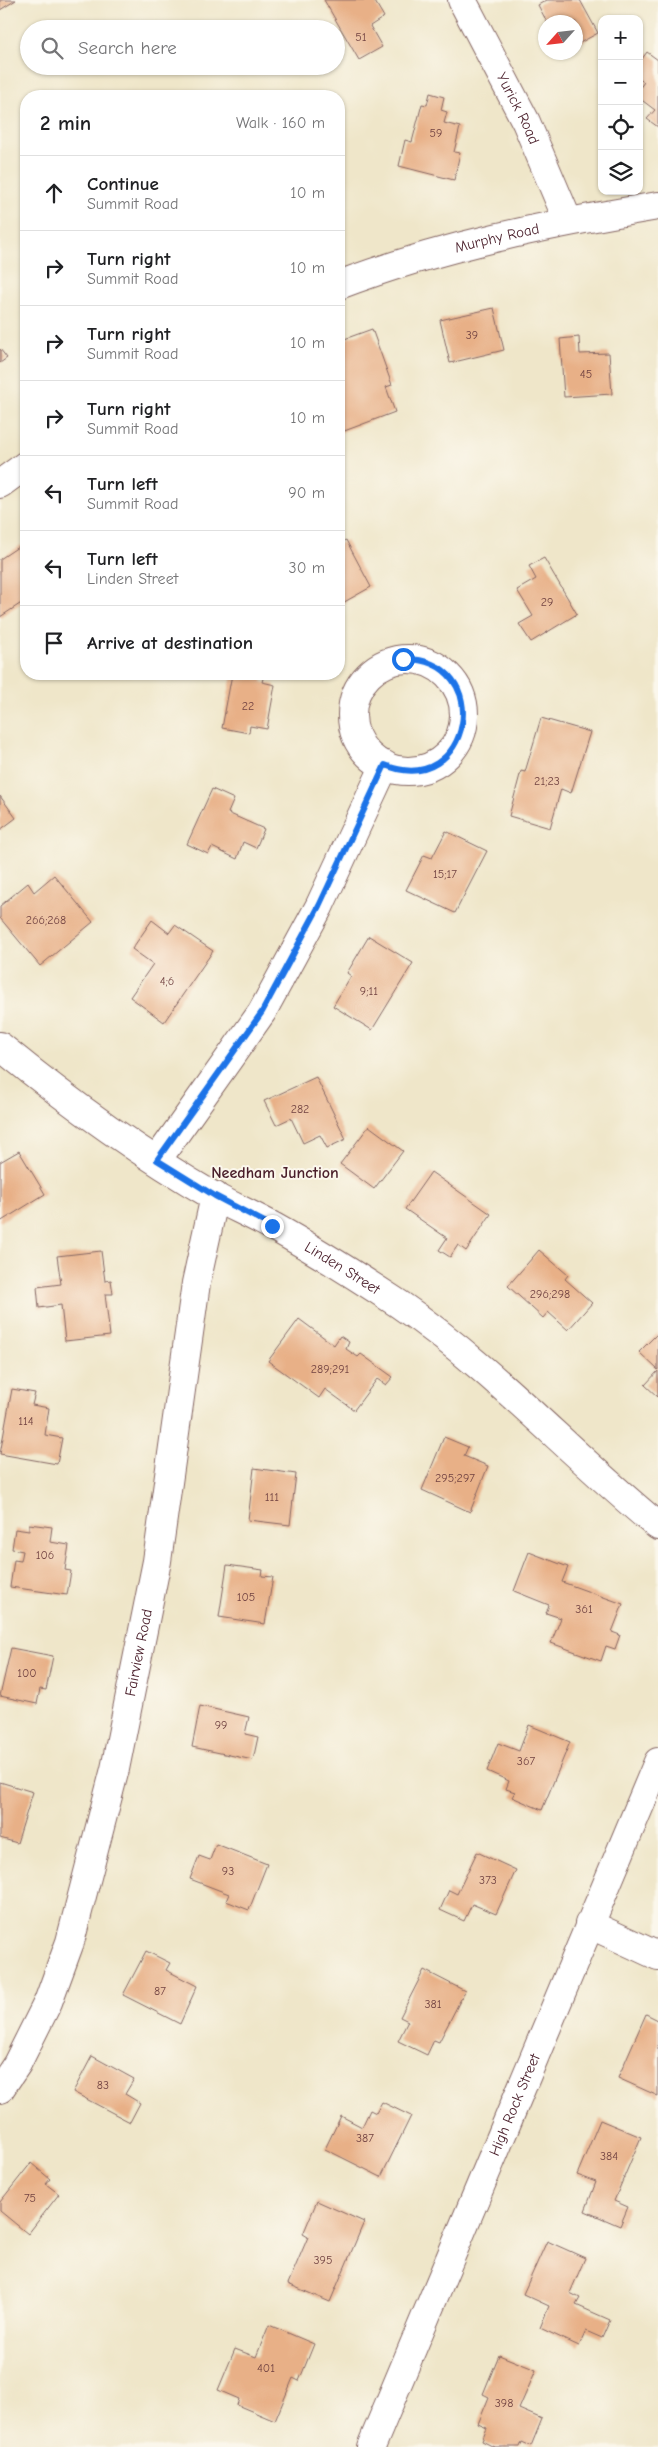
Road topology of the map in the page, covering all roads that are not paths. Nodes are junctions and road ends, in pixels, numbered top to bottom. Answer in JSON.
{"nodes":[{"id":1,"x":462,"y":0,"type":"edge"},
{"id":2,"x":658,"y":206,"type":"edge"},
{"id":3,"x":568,"y":221,"type":"junction"},
{"id":4,"x":345,"y":283,"type":"edge"},
{"id":5,"x":20,"y":469,"type":"edge"},
{"id":6,"x":0,"y":484,"type":"edge"},
{"id":7,"x":385,"y":765,"type":"junction"},
{"id":8,"x":0,"y":1046,"type":"edge"},
{"id":9,"x":157,"y":1160,"type":"junction"},
{"id":10,"x":215,"y":1196,"type":"junction"},
{"id":11,"x":658,"y":1526,"type":"edge"},
{"id":12,"x":658,"y":1762,"type":"edge"},
{"id":13,"x":589,"y":1924,"type":"junction"},
{"id":14,"x":658,"y":1956,"type":"edge"},
{"id":15,"x":0,"y":2089,"type":"edge"},
{"id":16,"x":371,"y":2447,"type":"edge"}],
"edges":[{"from":1,"to":3,"type":"street","name":"Yurick Road"},
{"from":2,"to":3,"type":"street","name":"Murphy Road"},
{"from":3,"to":4,"type":"street","name":"Murphy Road"},
{"from":5,"to":6,"type":"street"},
{"from":7,"to":7,"type":"street"},
{"from":7,"to":9,"type":"street"},
{"from":8,"to":9,"type":"street","name":"Linden Street"},
{"from":9,"to":10,"type":"street","name":"Linden Street"},
{"from":10,"to":11,"type":"street","name":"Linden Street"},
{"from":10,"to":15,"type":"street","name":"Fairview Road"},
{"from":12,"to":13,"type":"street","name":"High Rock Street"},
{"from":13,"to":14,"type":"street"},
{"from":13,"to":16,"type":"street","name":"High Rock Street"}]}
